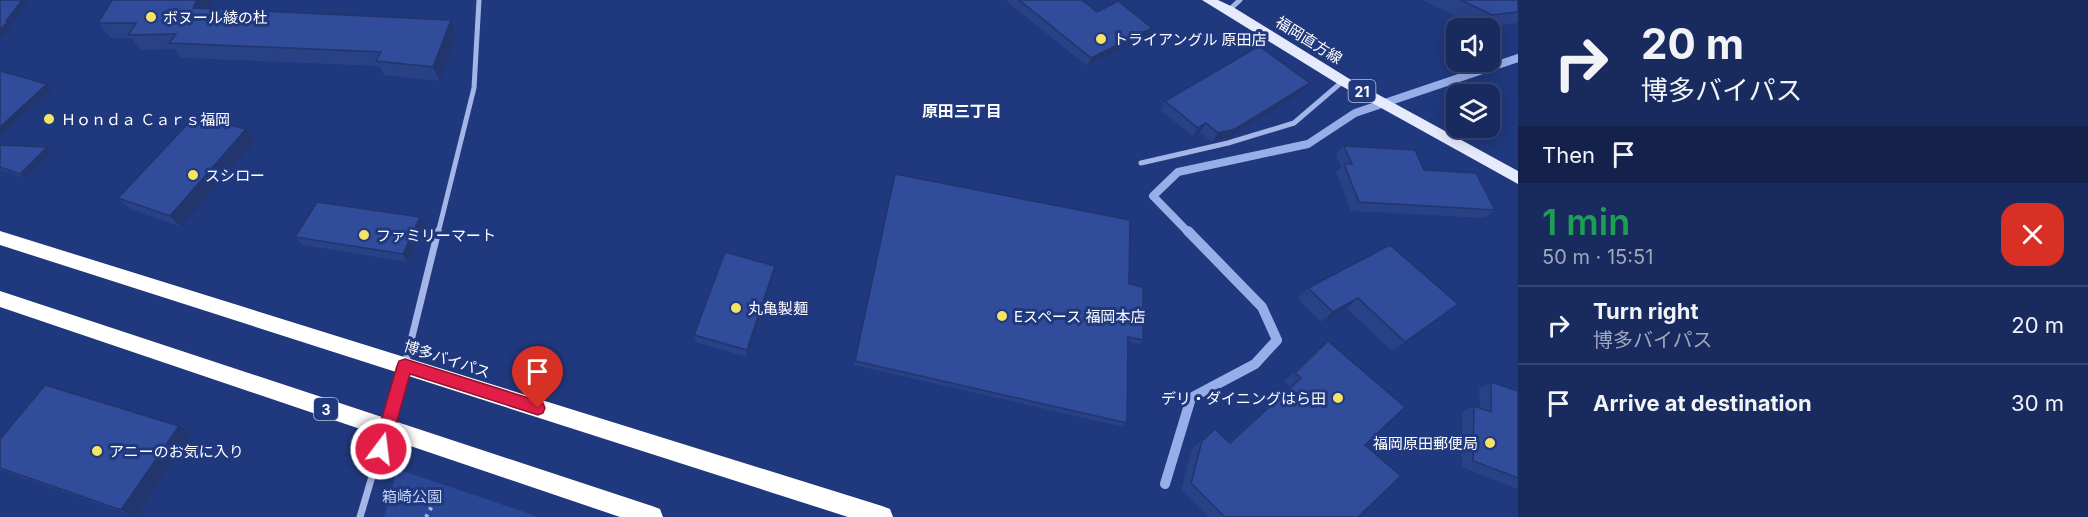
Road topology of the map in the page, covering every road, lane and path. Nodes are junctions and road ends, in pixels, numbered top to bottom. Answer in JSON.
{"nodes":[{"id":1,"x":479,"y":0,"type":"edge"},
{"id":2,"x":1208,"y":0,"type":"edge"},
{"id":3,"x":1240,"y":0,"type":"edge"},
{"id":4,"x":1229,"y":10,"type":"junction"},
{"id":5,"x":1343,"y":81,"type":"junction"},
{"id":6,"x":1141,"y":163,"type":"dead end"},
{"id":7,"x":1518,"y":178,"type":"edge"},
{"id":8,"x":0,"y":238,"type":"edge"},
{"id":9,"x":0,"y":299,"type":"edge"},
{"id":10,"x":405,"y":366,"type":"junction"},
{"id":11,"x":386,"y":429,"type":"junction"},
{"id":12,"x":438,"y":495,"type":"dead end"},
{"id":13,"x":360,"y":517,"type":"edge"},
{"id":14,"x":426,"y":517,"type":"edge"},
{"id":15,"x":652,"y":517,"type":"edge"},
{"id":16,"x":882,"y":517,"type":"edge"}],
"edges":[{"from":1,"to":10,"type":"street"},
{"from":2,"to":4,"type":"main road","name":"福岡直方線","number":"21"},
{"from":3,"to":4,"type":"street"},
{"from":4,"to":5,"type":"main road","name":"福岡直方線","number":"21"},
{"from":5,"to":6,"type":"street"},
{"from":5,"to":7,"type":"main road","name":"福岡直方線","number":"21"},
{"from":8,"to":10,"type":"highway","name":"博多バイパス"},
{"from":9,"to":11,"type":"highway","number":"3"},
{"from":10,"to":11,"type":"street"},
{"from":10,"to":16,"type":"highway","name":"博多バイパス"},
{"from":11,"to":13,"type":"street"},
{"from":11,"to":15,"type":"highway","number":"3"},
{"from":12,"to":14,"type":"path"}]}
